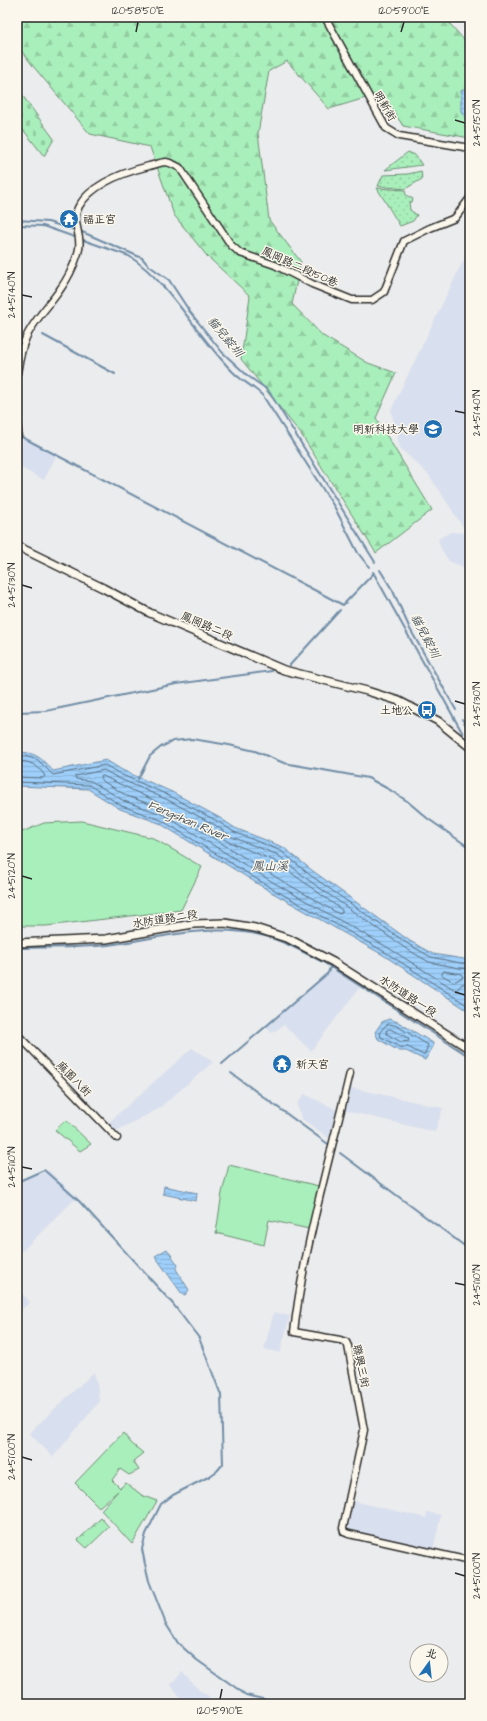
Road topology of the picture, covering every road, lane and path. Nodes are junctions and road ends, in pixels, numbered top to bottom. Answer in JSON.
{"nodes":[{"id":1,"x":325,"y":17,"type":"edge"},
{"id":2,"x":470,"y":148,"type":"edge"},
{"id":3,"x":470,"y":198,"type":"edge"},
{"id":4,"x":17,"y":373,"type":"edge"},
{"id":5,"x":17,"y":422,"type":"edge"},
{"id":6,"x":17,"y":437,"type":"edge"},
{"id":7,"x":17,"y":546,"type":"edge"},
{"id":8,"x":470,"y":747,"type":"edge"},
{"id":9,"x":17,"y":943,"type":"edge"},
{"id":10,"x":333,"y":962,"type":"joint"},
{"id":11,"x":17,"y":1034,"type":"edge"},
{"id":12,"x":470,"y":1050,"type":"edge"},
{"id":13,"x":350,"y":1073,"type":"dead end"},
{"id":14,"x":117,"y":1138,"type":"dead end"},
{"id":15,"x":470,"y":1561,"type":"edge"}],
"edges":[{"from":1,"to":2,"type":"street","name":"明新街"},
{"from":3,"to":4,"type":"street","name":"鳳岡路二段150巷"},
{"from":5,"to":6,"type":"street"},
{"from":7,"to":8,"type":"street","name":"鳳岡路二段"},
{"from":9,"to":10,"type":"street","name":"水防道路二段"},
{"from":10,"to":12,"type":"street","name":"水防道路一段"},
{"from":11,"to":14,"type":"street","name":"麻園八街"},
{"from":13,"to":15,"type":"street","name":"聯興三街"}]}
